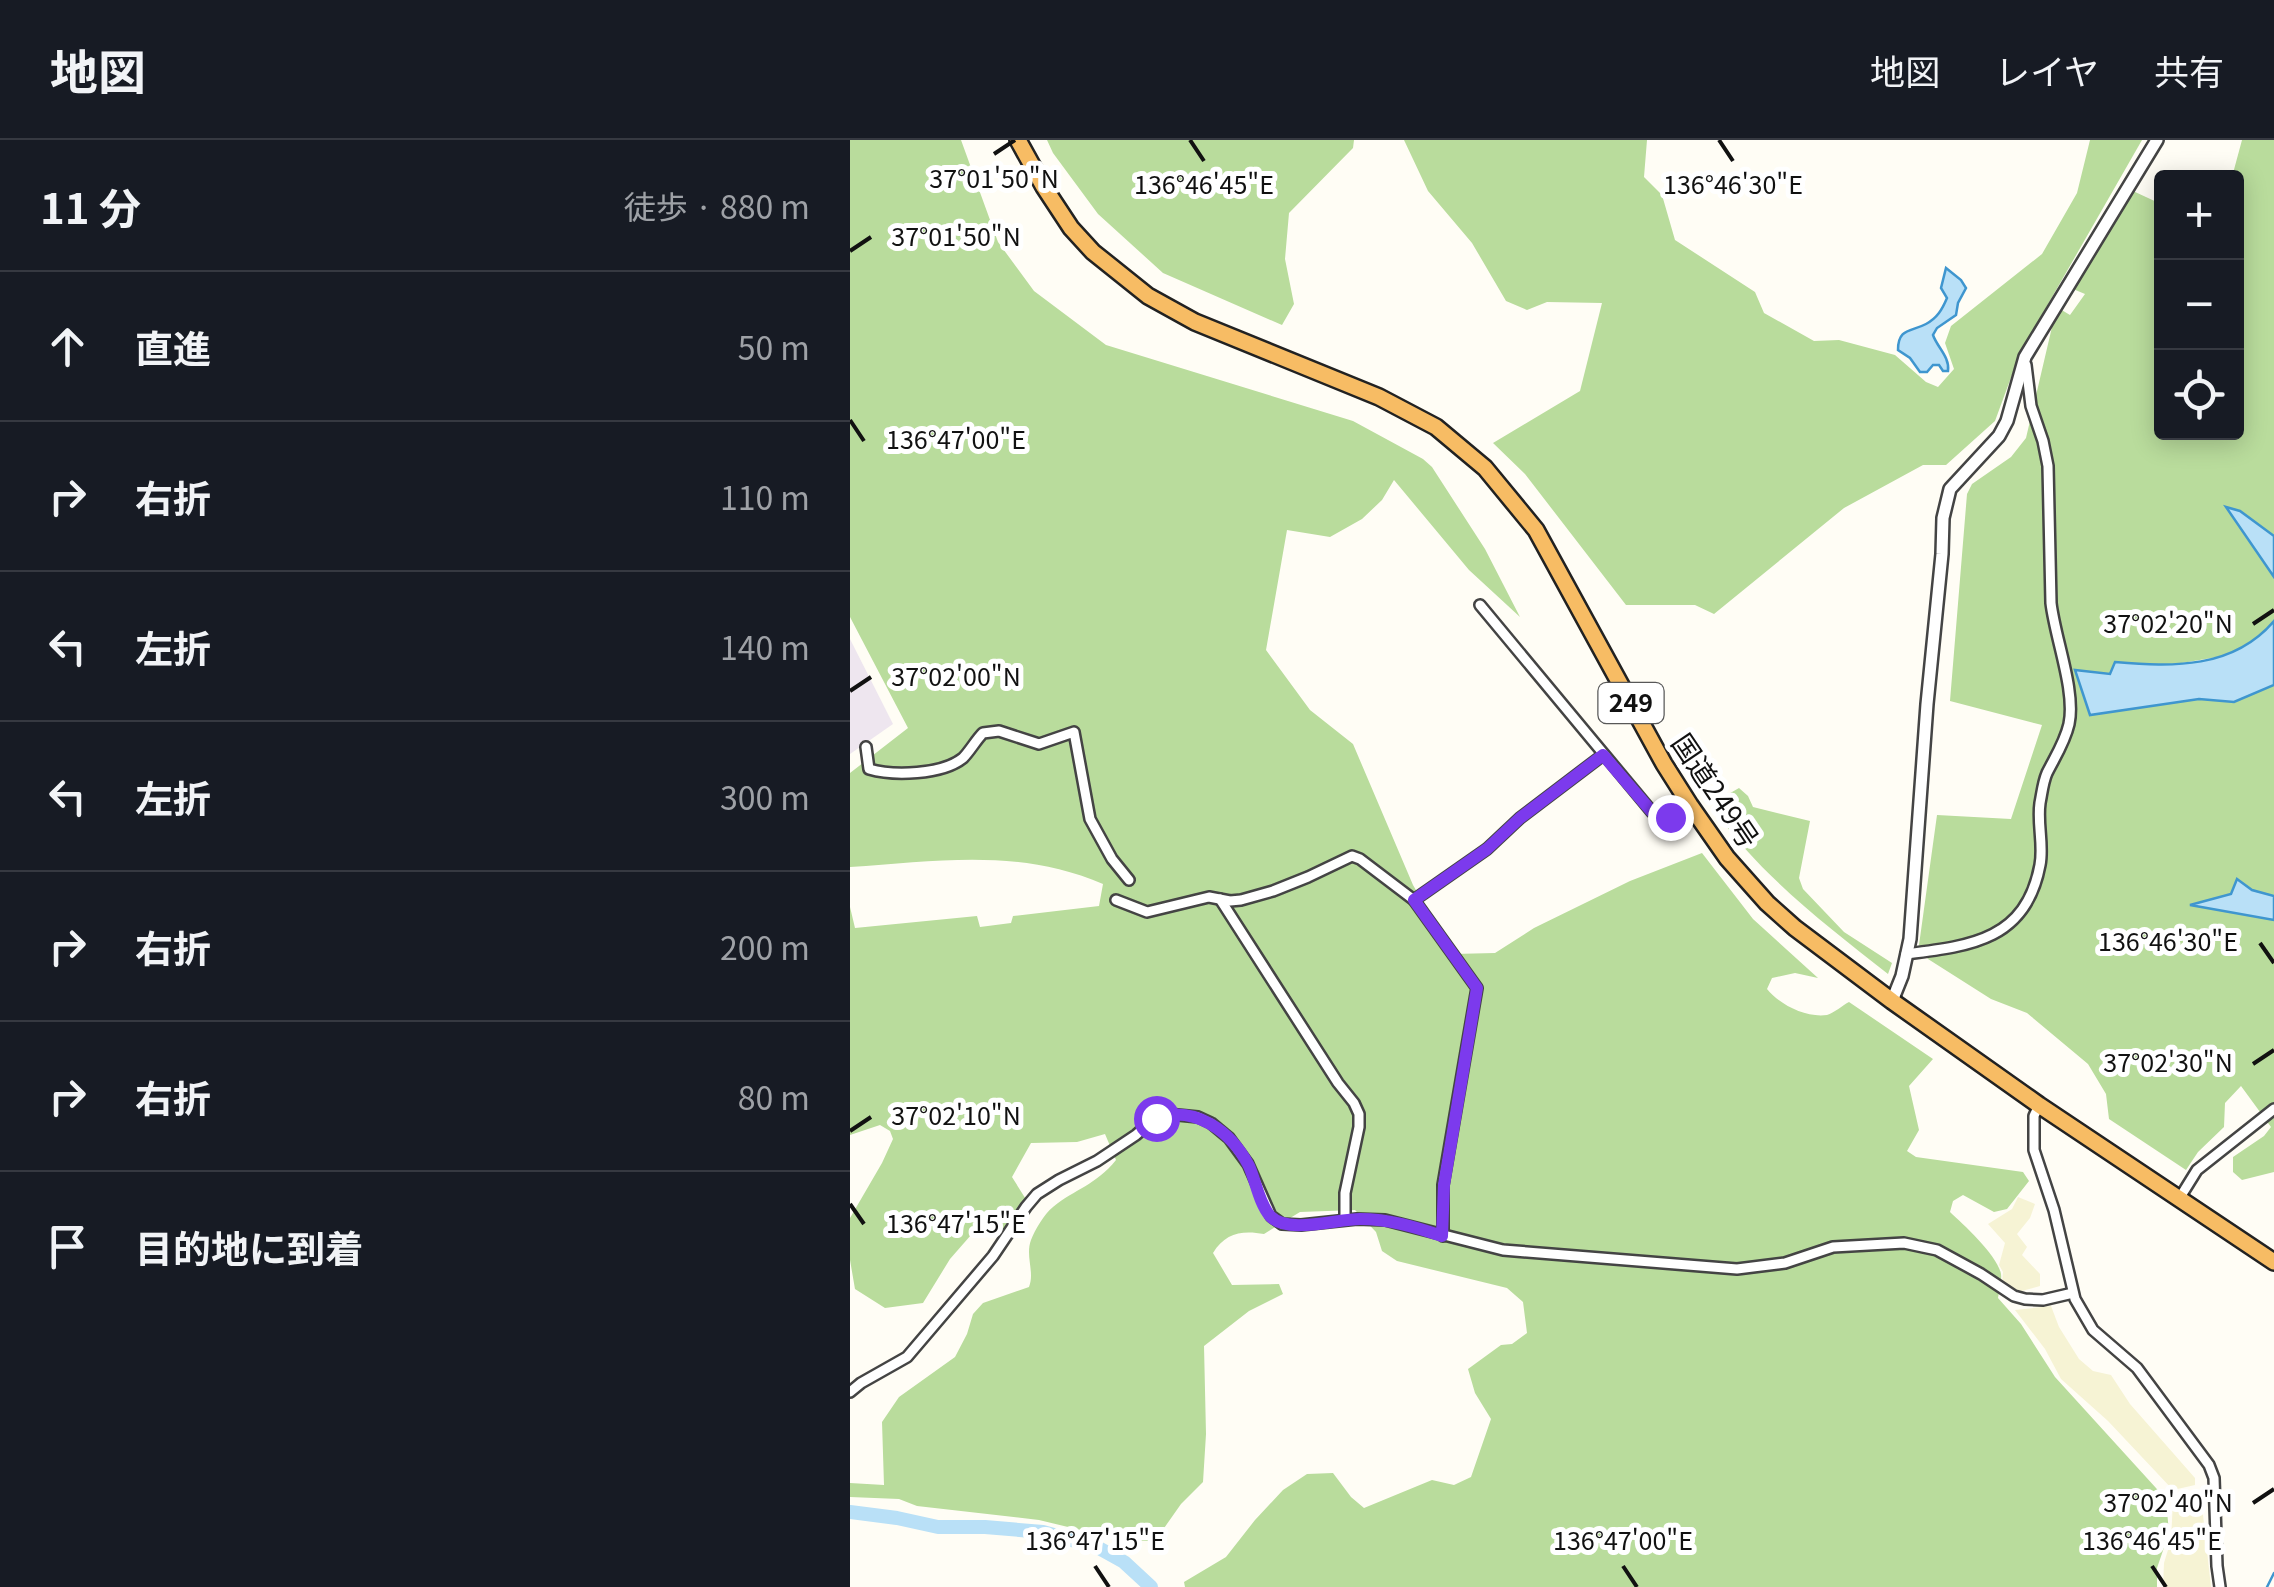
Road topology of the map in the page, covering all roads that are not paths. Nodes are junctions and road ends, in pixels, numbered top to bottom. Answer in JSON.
{"nodes":[{"id":1,"x":1018,"y":140,"type":"edge"},
{"id":2,"x":2157,"y":140,"type":"edge"},
{"id":3,"x":2025,"y":357,"type":"junction"},
{"id":4,"x":1480,"y":605,"type":"dead end"},
{"id":5,"x":866,"y":747,"type":"dead end"},
{"id":6,"x":1603,"y":755,"type":"junction"},
{"id":7,"x":1690,"y":805,"type":"junction"},
{"id":8,"x":1129,"y":880,"type":"dead end"},
{"id":9,"x":1220,"y":899,"type":"junction"},
{"id":10,"x":1116,"y":900,"type":"dead end"},
{"id":11,"x":1414,"y":900,"type":"junction"},
{"id":12,"x":1906,"y":954,"type":"junction"},
{"id":13,"x":1892,"y":1002,"type":"junction"},
{"id":14,"x":2039,"y":1105,"type":"junction"},
{"id":15,"x":2274,"y":1109,"type":"edge"},
{"id":16,"x":2179,"y":1199,"type":"junction"},
{"id":17,"x":1345,"y":1220,"type":"junction"},
{"id":18,"x":1442,"y":1236,"type":"junction"},
{"id":19,"x":2274,"y":1262,"type":"edge"},
{"id":20,"x":2073,"y":1293,"type":"junction"},
{"id":21,"x":850,"y":1392,"type":"edge"},
{"id":22,"x":2220,"y":1587,"type":"edge"}],
"edges":[{"from":1,"to":7,"type":"highway","name":"国道249号","number":"249"},
{"from":2,"to":3,"type":"street"},
{"from":3,"to":12,"type":"street"},
{"from":3,"to":12,"type":"street"},
{"from":4,"to":6,"type":"street"},
{"from":5,"to":8,"type":"street"},
{"from":6,"to":7,"type":"street"},
{"from":6,"to":11,"type":"street"},
{"from":7,"to":13,"type":"highway","name":"国道249号","number":"249"},
{"from":9,"to":10,"type":"street"},
{"from":9,"to":11,"type":"street"},
{"from":9,"to":17,"type":"street"},
{"from":11,"to":18,"type":"street"},
{"from":12,"to":13,"type":"street"},
{"from":13,"to":14,"type":"highway","name":"国道249号","number":"249"},
{"from":14,"to":16,"type":"highway","name":"国道249号","number":"249"},
{"from":14,"to":20,"type":"street"},
{"from":15,"to":16,"type":"street"},
{"from":16,"to":19,"type":"highway","name":"国道249号","number":"249"},
{"from":17,"to":18,"type":"street"},
{"from":17,"to":21,"type":"street"},
{"from":18,"to":20,"type":"street"},
{"from":20,"to":22,"type":"street"}]}
